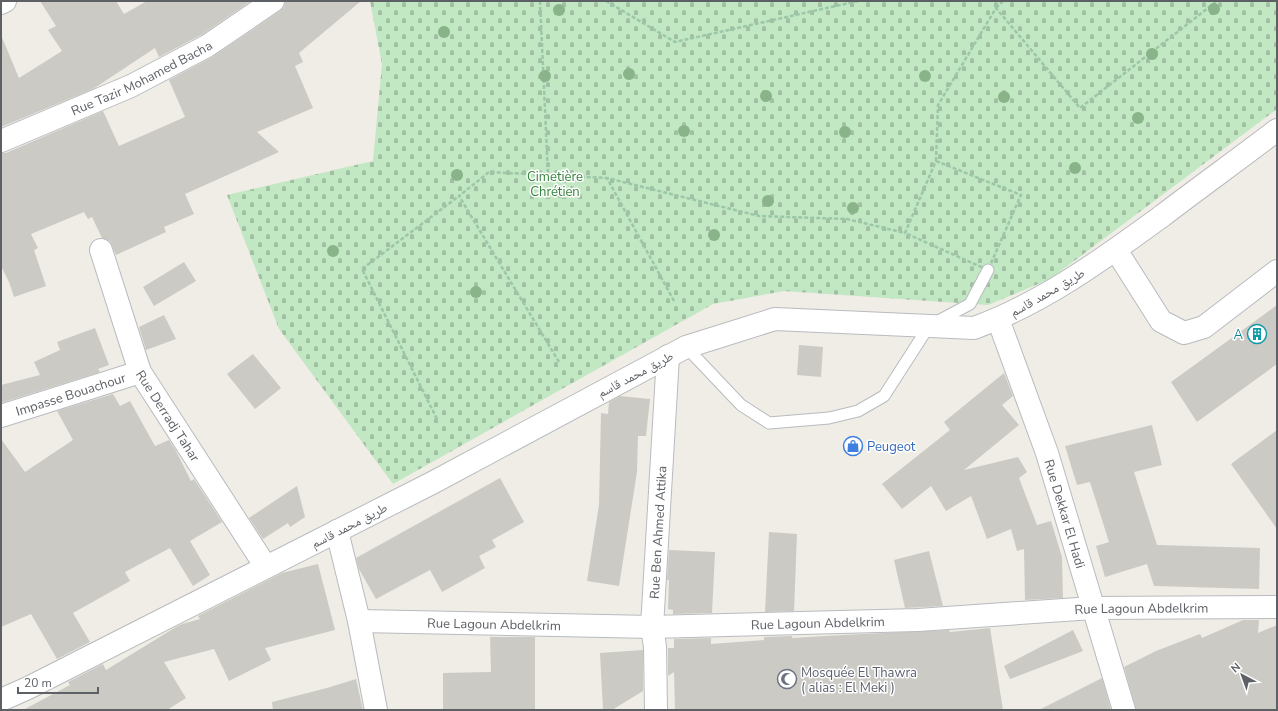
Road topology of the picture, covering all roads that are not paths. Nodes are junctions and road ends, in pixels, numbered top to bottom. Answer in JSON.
{"nodes":[{"id":1,"x":5,"y":1,"type":"edge"},
{"id":2,"x":273,"y":1,"type":"edge"},
{"id":3,"x":1,"y":3,"type":"edge"},
{"id":4,"x":1277,"y":130,"type":"edge"},
{"id":5,"x":1,"y":141,"type":"edge"},
{"id":6,"x":101,"y":250,"type":"dead end"},
{"id":7,"x":1116,"y":250,"type":"junction"},
{"id":8,"x":988,"y":270,"type":"road end"},
{"id":9,"x":1277,"y":271,"type":"edge"},
{"id":10,"x":998,"y":319,"type":"junction"},
{"id":11,"x":929,"y":326,"type":"junction"},
{"id":12,"x":677,"y":351,"type":"junction"},
{"id":13,"x":140,"y":372,"type":"junction"},
{"id":14,"x":1,"y":416,"type":"edge"},
{"id":15,"x":337,"y":531,"type":"junction"},
{"id":16,"x":266,"y":567,"type":"junction"},
{"id":17,"x":1277,"y":607,"type":"edge"},
{"id":18,"x":1093,"y":608,"type":"junction"},
{"id":19,"x":359,"y":621,"type":"junction"},
{"id":20,"x":652,"y":627,"type":"junction"},
{"id":21,"x":1,"y":700,"type":"edge"},
{"id":22,"x":376,"y":710,"type":"edge"},
{"id":23,"x":656,"y":710,"type":"edge"},
{"id":24,"x":1124,"y":710,"type":"edge"}],
"edges":[{"from":1,"to":3,"type":"street"},
{"from":2,"to":5,"type":"street","name":"Rue Tazir Mohamed Bacha"},
{"from":4,"to":7,"type":"street","name":"طريق محمد قاسم"},
{"from":6,"to":13,"type":"street","name":"Rue Derradj Tahar"},
{"from":7,"to":9,"type":"street"},
{"from":7,"to":10,"type":"street","name":"طريق محمد قاسم"},
{"from":8,"to":11,"type":"lane"},
{"from":10,"to":11,"type":"street","name":"طريق محمد قاسم"},
{"from":10,"to":18,"type":"street","name":"Rue Dekkar El Hadi"},
{"from":11,"to":12,"type":"street","name":"طريق محمد قاسم"},
{"from":11,"to":12,"type":"lane"},
{"from":12,"to":15,"type":"street","name":"طريق محمد قاسم"},
{"from":12,"to":20,"type":"street","name":"Rue Ben Ahmed Attika"},
{"from":13,"to":14,"type":"street","name":"Impasse Bouachour"},
{"from":13,"to":16,"type":"street","name":"Rue Derradj Tahar"},
{"from":15,"to":16,"type":"street","name":"طريق محمد قاسم"},
{"from":15,"to":19,"type":"street"},
{"from":16,"to":21,"type":"street","name":"طريق محمد قاسم"},
{"from":17,"to":18,"type":"street","name":"Rue Lagoun Abdelkrim"},
{"from":18,"to":20,"type":"street","name":"Rue Lagoun Abdelkrim"},
{"from":18,"to":24,"type":"street","name":"Rue Dekkar El Hadi"},
{"from":19,"to":20,"type":"street","name":"Rue Lagoun Abdelkrim"},
{"from":19,"to":22,"type":"street"},
{"from":20,"to":23,"type":"street","name":"Rue Ben Ahmed Attika"}]}
